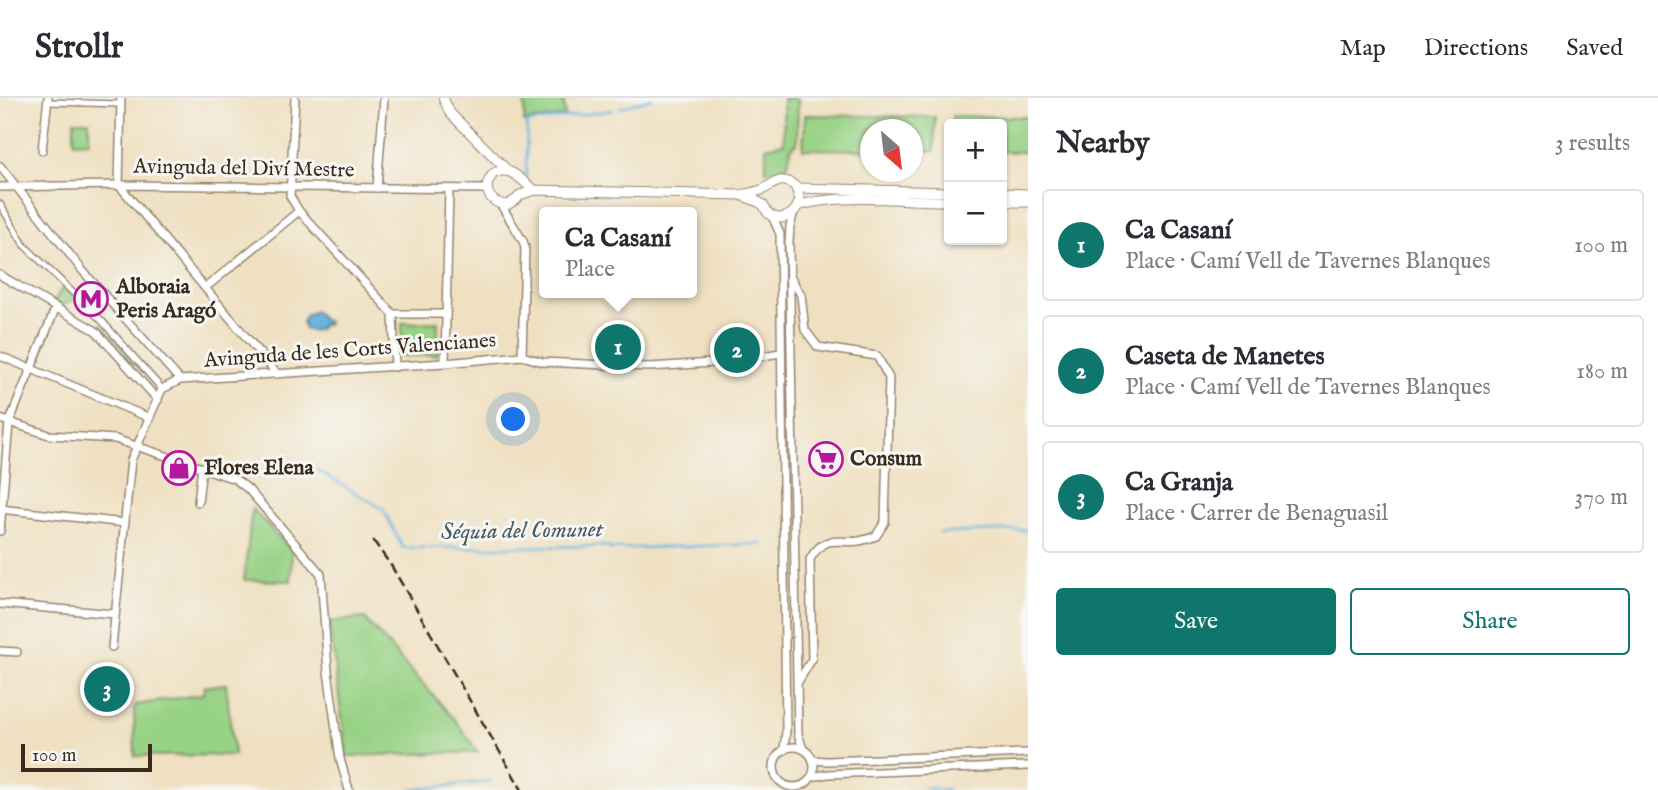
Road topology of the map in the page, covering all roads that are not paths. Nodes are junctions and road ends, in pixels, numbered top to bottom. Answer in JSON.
{"nodes":[{"id":1,"x":295,"y":98,"type":"edge"},
{"id":2,"x":384,"y":98,"type":"edge"},
{"id":3,"x":443,"y":98,"type":"edge"},
{"id":4,"x":48,"y":100,"type":"edge"},
{"id":5,"x":121,"y":101,"type":"edge"},
{"id":6,"x":41,"y":150,"type":"dead end"},
{"id":7,"x":494,"y":158,"type":"junction"},
{"id":8,"x":0,"y":166,"type":"edge"},
{"id":9,"x":507,"y":170,"type":"junction"},
{"id":10,"x":494,"y":173,"type":"junction"},
{"id":11,"x":521,"y":182,"type":"junction"},
{"id":12,"x":119,"y":185,"type":"junction"},
{"id":13,"x":16,"y":186,"type":"junction"},
{"id":14,"x":0,"y":187,"type":"edge"},
{"id":15,"x":290,"y":187,"type":"junction"},
{"id":16,"x":377,"y":188,"type":"junction"},
{"id":17,"x":765,"y":188,"type":"junction"},
{"id":18,"x":796,"y":188,"type":"junction"},
{"id":19,"x":449,"y":189,"type":"junction"},
{"id":20,"x":487,"y":189,"type":"junction"},
{"id":21,"x":535,"y":190,"type":"junction"},
{"id":22,"x":944,"y":192,"type":"edge"},
{"id":23,"x":1007,"y":193,"type":"edge"},
{"id":24,"x":1028,"y":194,"type":"edge"},
{"id":25,"x":520,"y":195,"type":"junction"},
{"id":26,"x":741,"y":195,"type":"junction"},
{"id":27,"x":944,"y":201,"type":"edge"},
{"id":28,"x":1007,"y":202,"type":"edge"},
{"id":29,"x":1028,"y":202,"type":"edge"},
{"id":30,"x":0,"y":204,"type":"edge"},
{"id":31,"x":501,"y":205,"type":"junction"},
{"id":32,"x":762,"y":205,"type":"junction"},
{"id":33,"x":796,"y":209,"type":"junction"},
{"id":34,"x":299,"y":211,"type":"junction"},
{"id":35,"x":772,"y":216,"type":"junction"},
{"id":36,"x":0,"y":275,"type":"edge"},
{"id":37,"x":791,"y":277,"type":"junction"},
{"id":38,"x":205,"y":288,"type":"junction"},
{"id":39,"x":56,"y":307,"type":"junction"},
{"id":40,"x":393,"y":314,"type":"junction"},
{"id":41,"x":446,"y":314,"type":"junction"},
{"id":42,"x":780,"y":353,"type":"junction"},
{"id":43,"x":0,"y":356,"type":"edge"},
{"id":44,"x":522,"y":356,"type":"junction"},
{"id":45,"x":445,"y":363,"type":"junction"},
{"id":46,"x":395,"y":366,"type":"junction"},
{"id":47,"x":31,"y":369,"type":"junction"},
{"id":48,"x":277,"y":374,"type":"junction"},
{"id":49,"x":180,"y":380,"type":"junction"},
{"id":50,"x":162,"y":389,"type":"junction"},
{"id":51,"x":158,"y":400,"type":"junction"},
{"id":52,"x":150,"y":418,"type":"junction"},
{"id":53,"x":0,"y":419,"type":"edge"},
{"id":54,"x":9,"y":423,"type":"junction"},
{"id":55,"x":138,"y":446,"type":"junction"},
{"id":56,"x":202,"y":467,"type":"junction"},
{"id":57,"x":198,"y":502,"type":"dead end"},
{"id":58,"x":1,"y":509,"type":"edge"},
{"id":59,"x":125,"y":523,"type":"junction"},
{"id":60,"x":0,"y":531,"type":"edge"},
{"id":61,"x":0,"y":604,"type":"edge"},
{"id":62,"x":115,"y":614,"type":"junction"},
{"id":63,"x":112,"y":647,"type":"dead end"},
{"id":64,"x":0,"y":651,"type":"edge"},
{"id":65,"x":17,"y":652,"type":"dead end"},
{"id":66,"x":797,"y":683,"type":"junction"},
{"id":67,"x":803,"y":749,"type":"junction"},
{"id":68,"x":784,"y":750,"type":"junction"},
{"id":69,"x":1028,"y":753,"type":"edge"},
{"id":70,"x":813,"y":760,"type":"junction"},
{"id":71,"x":1028,"y":766,"type":"edge"},
{"id":72,"x":811,"y":777,"type":"junction"},
{"id":73,"x":349,"y":790,"type":"edge"}],
"edges":[{"from":1,"to":15,"type":"street"},
{"from":2,"to":16,"type":"street"},
{"from":3,"to":7,"type":"street"},
{"from":4,"to":5,"type":"street"},
{"from":4,"to":6,"type":"street"},
{"from":5,"to":12,"type":"street"},
{"from":7,"to":9,"type":"street"},
{"from":7,"to":10,"type":"street"},
{"from":8,"to":13,"type":"street"},
{"from":9,"to":10,"type":"street"},
{"from":9,"to":11,"type":"street"},
{"from":10,"to":20,"type":"street"},
{"from":11,"to":21,"type":"street"},
{"from":11,"to":25,"type":"street"},
{"from":12,"to":13,"type":"street","name":"Avinguda del Diví Mestre"},
{"from":12,"to":15,"type":"street","name":"Avinguda del Diví Mestre"},
{"from":12,"to":38,"type":"street"},
{"from":13,"to":14,"type":"street","name":"Avinguda del Diví Mestre"},
{"from":13,"to":49,"type":"street"},
{"from":15,"to":16,"type":"street","name":"Avinguda del Diví Mestre"},
{"from":15,"to":34,"type":"street"},
{"from":16,"to":19,"type":"street","name":"Avinguda del Diví Mestre"},
{"from":17,"to":18,"type":"street"},
{"from":17,"to":26,"type":"street"},
{"from":17,"to":32,"type":"street"},
{"from":18,"to":22,"type":"street"},
{"from":18,"to":33,"type":"street"},
{"from":19,"to":20,"type":"street","name":"Avinguda del Diví Mestre"},
{"from":19,"to":41,"type":"street"},
{"from":20,"to":31,"type":"street"},
{"from":21,"to":25,"type":"street"},
{"from":21,"to":26,"type":"street"},
{"from":23,"to":24,"type":"street"},
{"from":25,"to":31,"type":"street"},
{"from":26,"to":32,"type":"street"},
{"from":27,"to":33,"type":"street"},
{"from":28,"to":29,"type":"street"},
{"from":30,"to":50,"type":"street"},
{"from":31,"to":44,"type":"street"},
{"from":32,"to":35,"type":"street"},
{"from":33,"to":35,"type":"street"},
{"from":33,"to":37,"type":"street"},
{"from":34,"to":38,"type":"street"},
{"from":34,"to":40,"type":"street"},
{"from":35,"to":42,"type":"street"},
{"from":36,"to":39,"type":"street"},
{"from":37,"to":66,"type":"street"},
{"from":37,"to":66,"type":"street"},
{"from":38,"to":48,"type":"street"},
{"from":39,"to":47,"type":"street"},
{"from":39,"to":51,"type":"street"},
{"from":40,"to":41,"type":"street"},
{"from":40,"to":46,"type":"street"},
{"from":41,"to":45,"type":"street"},
{"from":42,"to":44,"type":"street","name":"Avinguda de les Corts Valencianes"},
{"from":42,"to":68,"type":"street"},
{"from":43,"to":47,"type":"street"},
{"from":44,"to":45,"type":"street","name":"Avinguda de les Corts Valencianes"},
{"from":45,"to":46,"type":"street","name":"Avinguda de les Corts Valencianes"},
{"from":46,"to":48,"type":"street","name":"Avinguda de les Corts Valencianes"},
{"from":47,"to":52,"type":"street"},
{"from":47,"to":54,"type":"street"},
{"from":48,"to":49,"type":"street","name":"Avinguda de les Corts Valencianes"},
{"from":49,"to":50,"type":"street"},
{"from":50,"to":51,"type":"street"},
{"from":51,"to":52,"type":"street"},
{"from":52,"to":55,"type":"street"},
{"from":53,"to":54,"type":"street"},
{"from":54,"to":55,"type":"street"},
{"from":54,"to":58,"type":"street"},
{"from":55,"to":56,"type":"street"},
{"from":55,"to":59,"type":"street"},
{"from":56,"to":57,"type":"street"},
{"from":56,"to":73,"type":"street"},
{"from":58,"to":59,"type":"street"},
{"from":58,"to":60,"type":"street"},
{"from":59,"to":62,"type":"street"},
{"from":61,"to":62,"type":"street"},
{"from":62,"to":63,"type":"street"},
{"from":64,"to":65,"type":"street"},
{"from":66,"to":67,"type":"street"},
{"from":67,"to":68,"type":"street"},
{"from":67,"to":70,"type":"street"},
{"from":68,"to":72,"type":"street"},
{"from":69,"to":70,"type":"street"},
{"from":70,"to":72,"type":"street"},
{"from":71,"to":72,"type":"street"}]}
